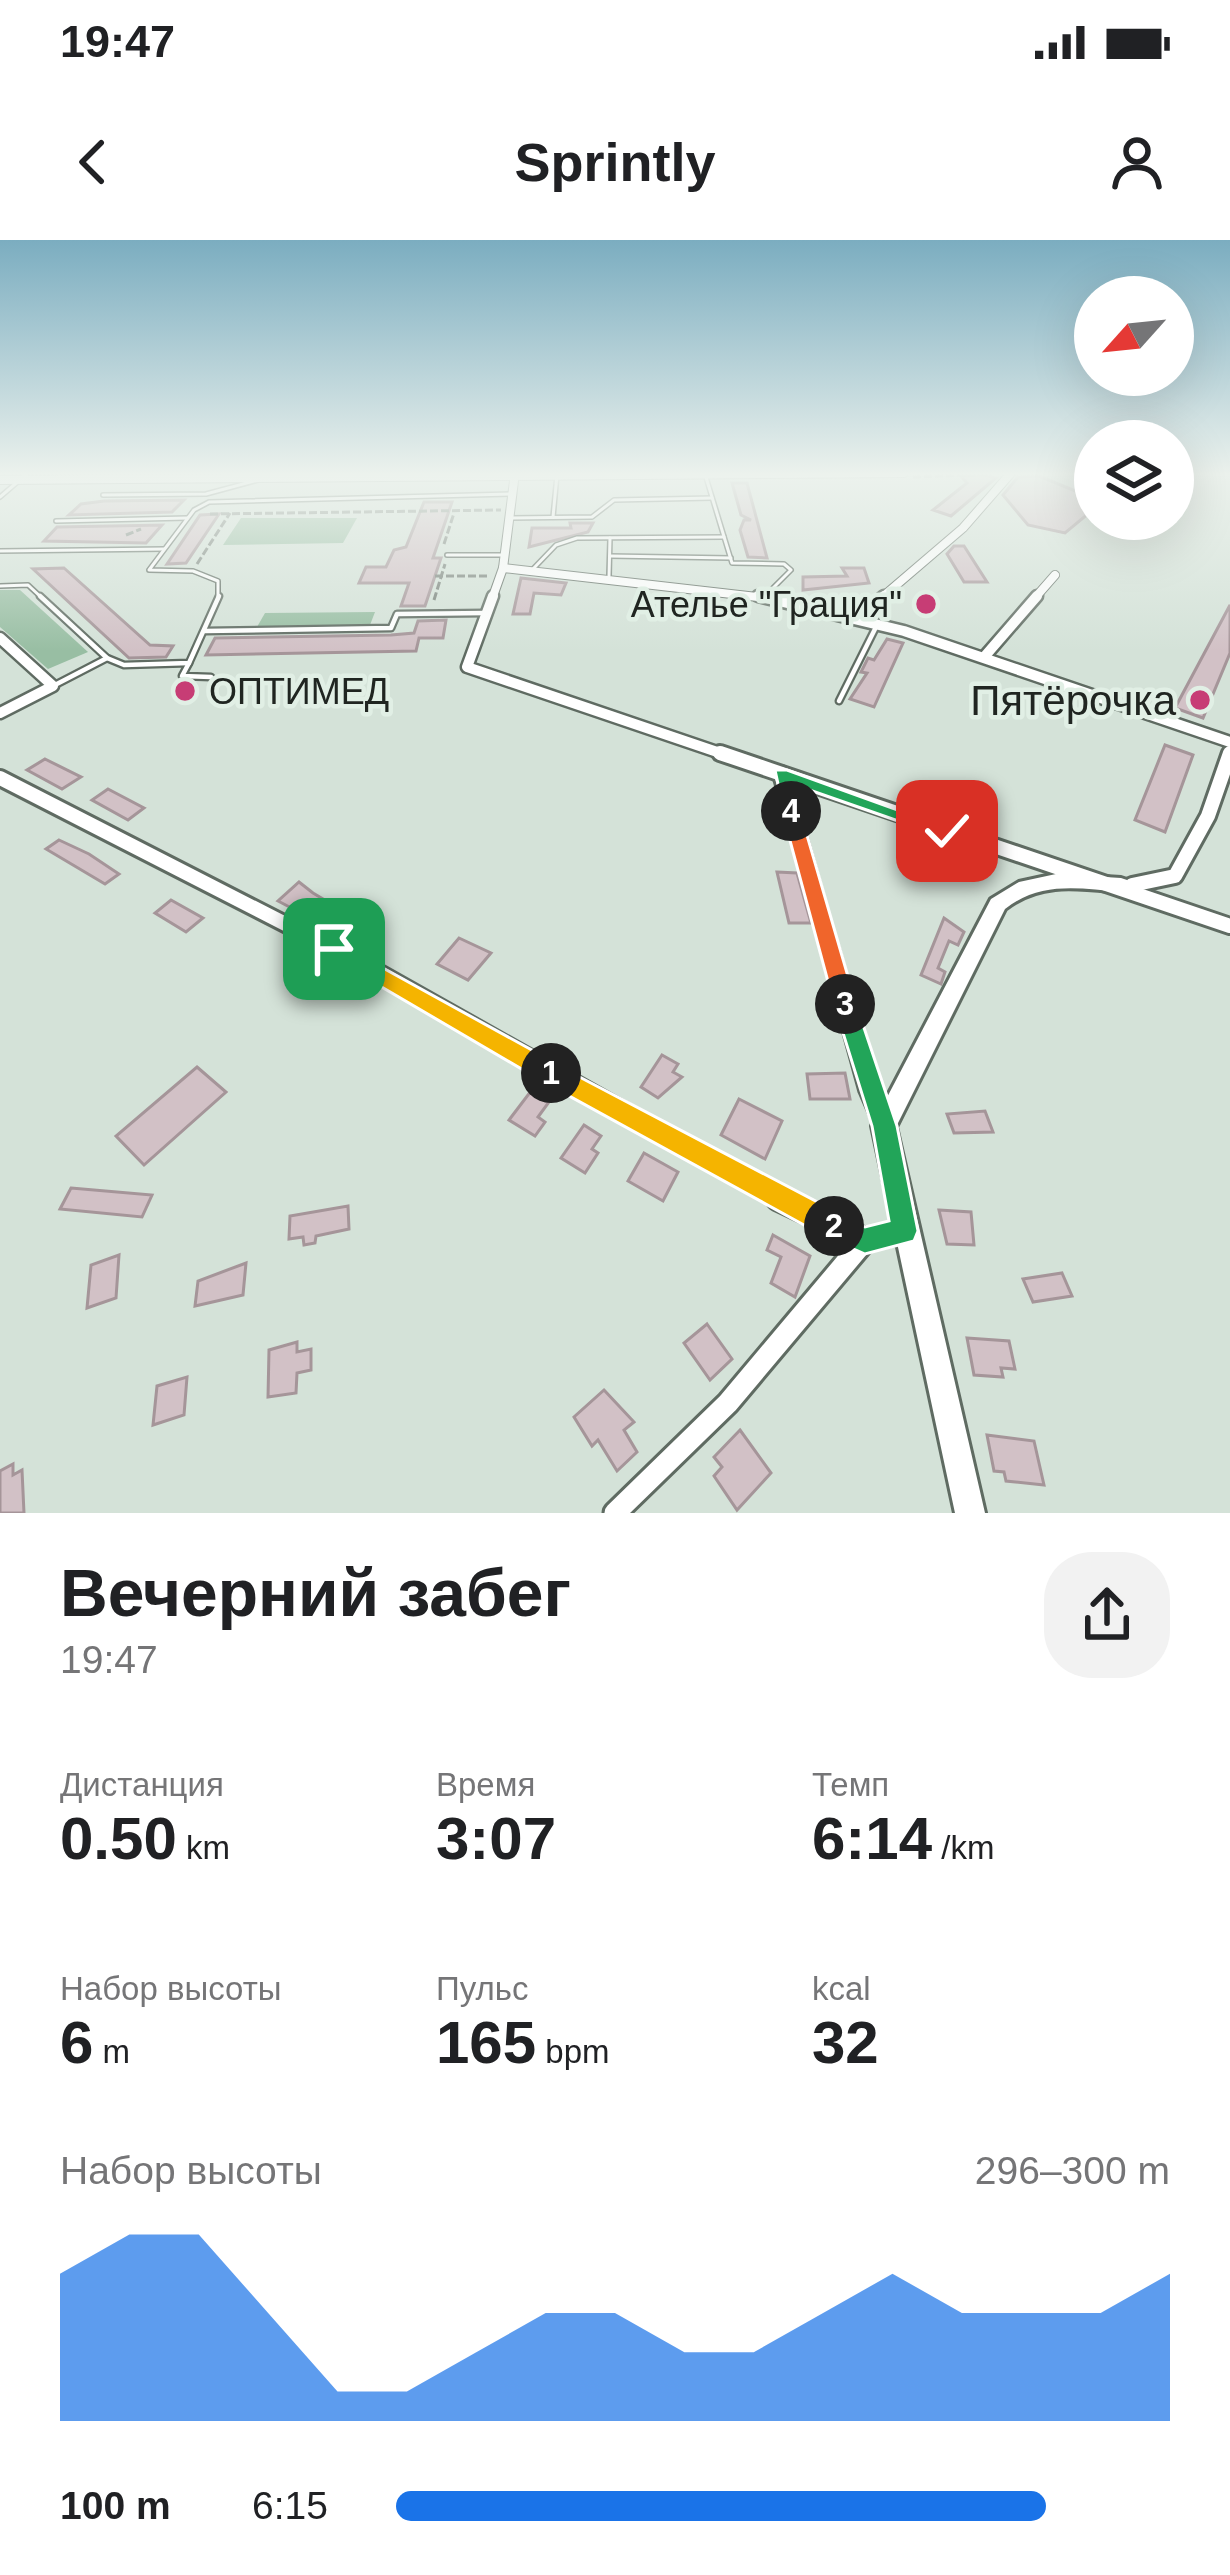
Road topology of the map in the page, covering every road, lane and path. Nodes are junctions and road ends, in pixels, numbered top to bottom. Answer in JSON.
{"nodes":[{"id":1,"x":128,"y":532,"type":"edge"},
{"id":2,"x":177,"y":532,"type":"edge"},
{"id":3,"x":218,"y":532,"type":"edge"},
{"id":4,"x":448,"y":532,"type":"edge"},
{"id":5,"x":508,"y":532,"type":"edge"},
{"id":6,"x":723,"y":532,"type":"edge"},
{"id":7,"x":958,"y":532,"type":"edge"},
{"id":8,"x":724,"y":537,"type":"junction"},
{"id":9,"x":610,"y":538,"type":"junction"},
{"id":10,"x":164,"y":549,"type":"junction"},
{"id":11,"x":114,"y":550,"type":"junction"},
{"id":12,"x":0,"y":551,"type":"edge"},
{"id":13,"x":448,"y":555,"type":"junction"},
{"id":14,"x":610,"y":556,"type":"junction"},
{"id":15,"x":730,"y":558,"type":"junction"},
{"id":16,"x":502,"y":567,"type":"junction"},
{"id":17,"x":532,"y":570,"type":"junction"},
{"id":18,"x":193,"y":571,"type":"junction"},
{"id":19,"x":1055,"y":575,"type":"dead end"},
{"id":20,"x":435,"y":576,"type":"dead end"},
{"id":21,"x":441,"y":576,"type":"junction"},
{"id":22,"x":609,"y":576,"type":"junction"},
{"id":23,"x":0,"y":586,"type":"edge"},
{"id":24,"x":764,"y":597,"type":"junction"},
{"id":25,"x":488,"y":613,"type":"junction"},
{"id":26,"x":430,"y":614,"type":"junction"},
{"id":27,"x":859,"y":618,"type":"junction"},
{"id":28,"x":878,"y":624,"type":"junction"},
{"id":29,"x":206,"y":632,"type":"junction"},
{"id":30,"x":0,"y":638,"type":"edge"},
{"id":31,"x":986,"y":656,"type":"junction"},
{"id":32,"x":107,"y":658,"type":"junction"},
{"id":33,"x":189,"y":663,"type":"junction"},
{"id":34,"x":211,"y":677,"type":"dead end"},
{"id":35,"x":53,"y":686,"type":"junction"},
{"id":36,"x":839,"y":701,"type":"dead end"},
{"id":37,"x":0,"y":713,"type":"edge"},
{"id":38,"x":1230,"y":742,"type":"edge"},
{"id":39,"x":1230,"y":752,"type":"edge"},
{"id":40,"x":781,"y":774,"type":"junction"},
{"id":41,"x":0,"y":778,"type":"edge"},
{"id":42,"x":1121,"y":885,"type":"junction"},
{"id":43,"x":1230,"y":926,"type":"edge"},
{"id":44,"x":884,"y":1126,"type":"junction"},
{"id":45,"x":904,"y":1231,"type":"junction"},
{"id":46,"x":865,"y":1240,"type":"junction"},
{"id":47,"x":615,"y":1513,"type":"edge"},
{"id":48,"x":970,"y":1513,"type":"edge"}],
"edges":[{"from":1,"to":11,"type":"path"},
{"from":2,"to":10,"type":"lane"},
{"from":3,"to":18,"type":"path"},
{"from":4,"to":13,"type":"path"},
{"from":5,"to":16,"type":"street"},
{"from":6,"to":8,"type":"lane"},
{"from":7,"to":27,"type":"street"},
{"from":8,"to":9,"type":"lane"},
{"from":8,"to":15,"type":"lane"},
{"from":9,"to":14,"type":"lane"},
{"from":9,"to":17,"type":"lane"},
{"from":10,"to":11,"type":"lane"},
{"from":10,"to":18,"type":"lane"},
{"from":11,"to":12,"type":"lane"},
{"from":13,"to":16,"type":"lane"},
{"from":13,"to":21,"type":"path"},
{"from":14,"to":15,"type":"lane"},
{"from":14,"to":22,"type":"lane"},
{"from":15,"to":24,"type":"lane"},
{"from":16,"to":17,"type":"street"},
{"from":16,"to":21,"type":"path"},
{"from":16,"to":25,"type":"street"},
{"from":17,"to":22,"type":"street"},
{"from":18,"to":29,"type":"lane"},
{"from":19,"to":31,"type":"street"},
{"from":20,"to":21,"type":"path"},
{"from":21,"to":26,"type":"path"},
{"from":22,"to":24,"type":"street"},
{"from":23,"to":32,"type":"lane"},
{"from":24,"to":27,"type":"street"},
{"from":25,"to":26,"type":"lane"},
{"from":25,"to":40,"type":"street"},
{"from":26,"to":29,"type":"lane"},
{"from":27,"to":28,"type":"street"},
{"from":28,"to":31,"type":"street"},
{"from":28,"to":36,"type":"lane"},
{"from":29,"to":33,"type":"lane"},
{"from":30,"to":35,"type":"street"},
{"from":31,"to":38,"type":"street"},
{"from":32,"to":33,"type":"lane"},
{"from":32,"to":35,"type":"lane"},
{"from":33,"to":34,"type":"lane"},
{"from":35,"to":37,"type":"street"},
{"from":39,"to":42,"type":"street"},
{"from":40,"to":42,"type":"street"},
{"from":40,"to":44,"type":"street"},
{"from":41,"to":46,"type":"street"},
{"from":42,"to":43,"type":"street"},
{"from":42,"to":44,"type":"street"},
{"from":44,"to":45,"type":"street"},
{"from":45,"to":46,"type":"street"},
{"from":45,"to":48,"type":"street"},
{"from":46,"to":47,"type":"street"}]}
